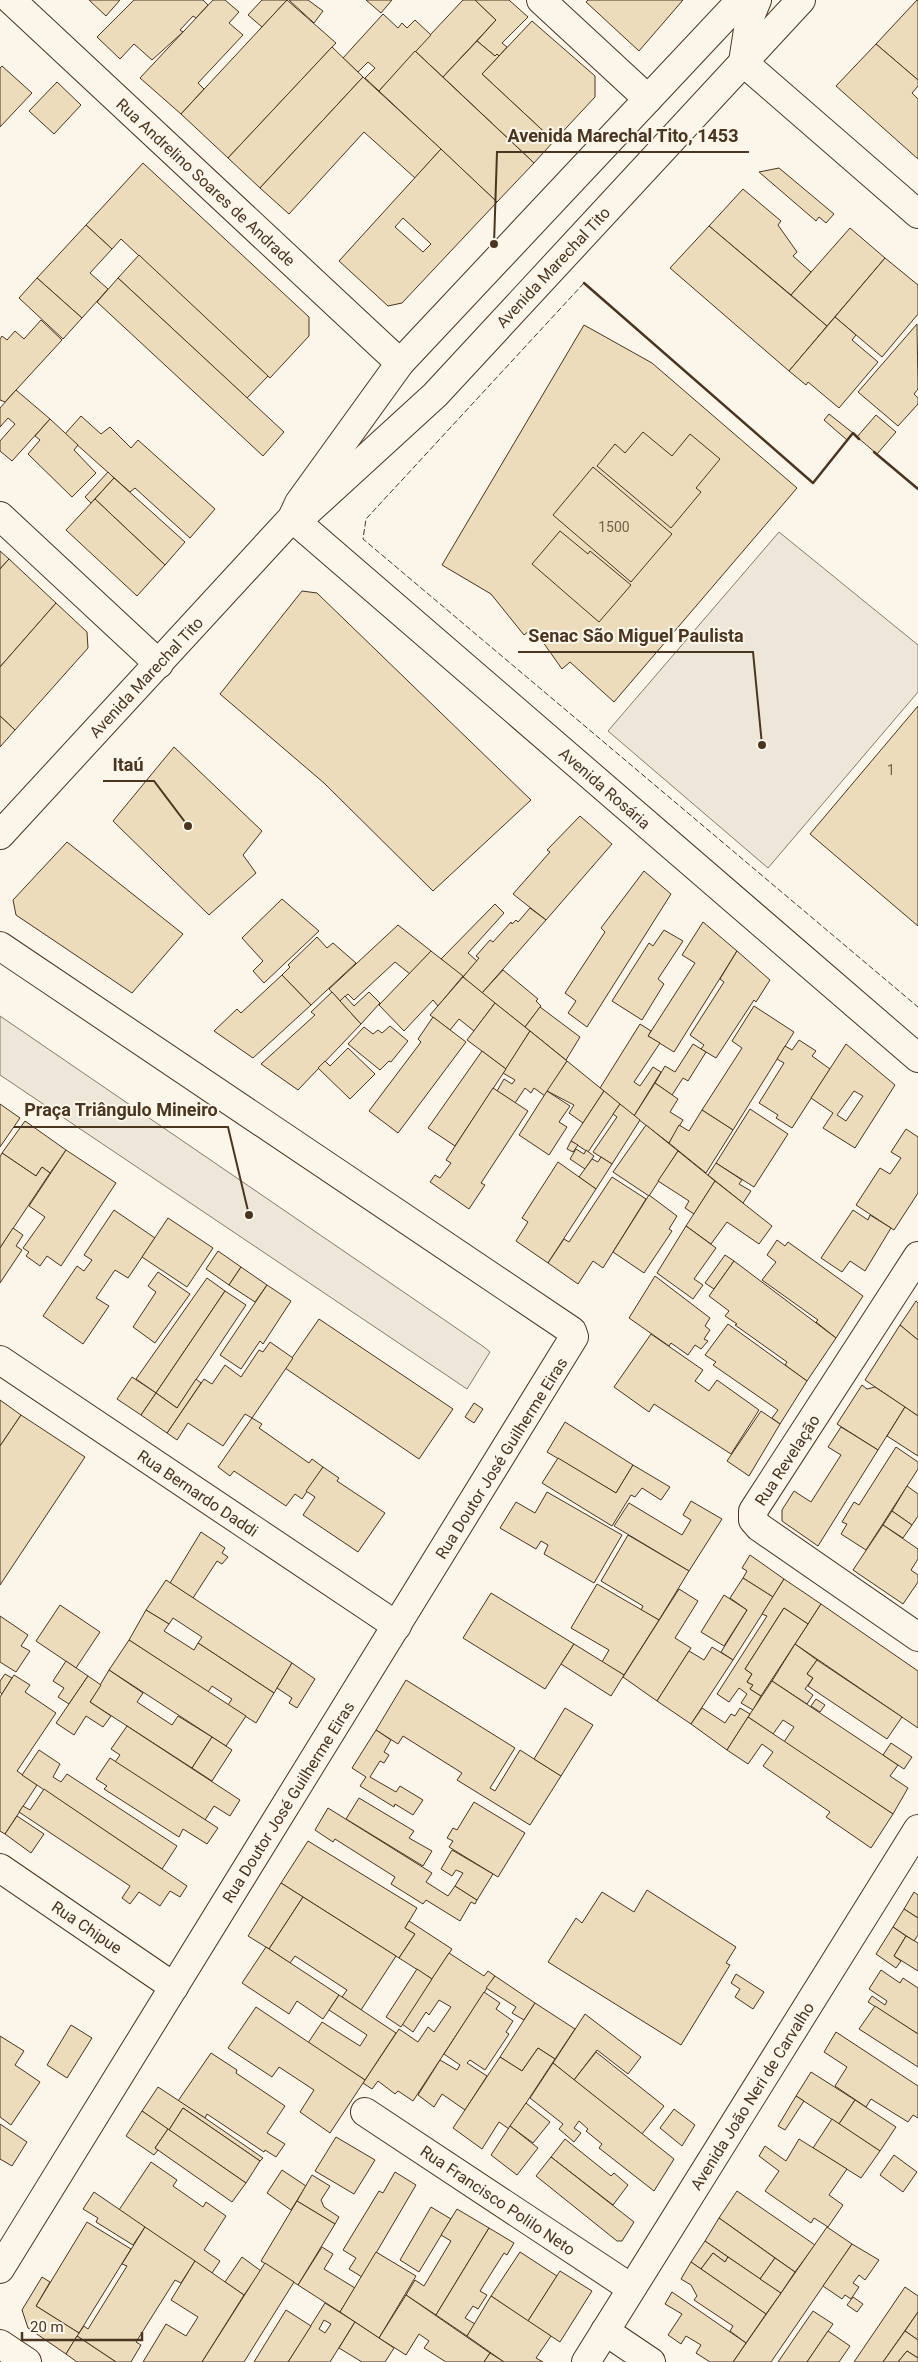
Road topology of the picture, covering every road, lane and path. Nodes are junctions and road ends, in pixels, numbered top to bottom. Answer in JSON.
{"nodes":[{"id":1,"x":11,"y":0,"type":"edge"},
{"id":2,"x":541,"y":0,"type":"edge"},
{"id":3,"x":741,"y":0,"type":"edge"},
{"id":4,"x":757,"y":0,"type":"edge"},
{"id":5,"x":800,"y":0,"type":"edge"},
{"id":6,"x":743,"y":62,"type":"junction"},
{"id":7,"x":648,"y":99,"type":"junction"},
{"id":8,"x":918,"y":214,"type":"edge"},
{"id":9,"x":400,"y":364,"type":"junction"},
{"id":10,"x":0,"y":516,"type":"edge"},
{"id":11,"x":292,"y":518,"type":"junction"},
{"id":12,"x":159,"y":664,"type":"junction"},
{"id":13,"x":0,"y":835,"type":"edge"},
{"id":14,"x":0,"y":946,"type":"edge"},
{"id":15,"x":918,"y":1058,"type":"edge"},
{"id":16,"x":918,"y":1256,"type":"edge"},
{"id":17,"x":0,"y":1360,"type":"edge"},
{"id":18,"x":397,"y":1626,"type":"junction"},
{"id":19,"x":918,"y":1636,"type":"edge"},
{"id":20,"x":918,"y":1830,"type":"edge"},
{"id":21,"x":0,"y":1868,"type":"edge"},
{"id":22,"x":174,"y":1987,"type":"junction"},
{"id":23,"x":365,"y":2112,"type":"dead end"},
{"id":24,"x":0,"y":2270,"type":"edge"},
{"id":25,"x":631,"y":2288,"type":"junction"},
{"id":26,"x":605,"y":2331,"type":"junction"},
{"id":27,"x":0,"y":2344,"type":"edge"},
{"id":28,"x":27,"y":2362,"type":"edge"},
{"id":29,"x":586,"y":2362,"type":"edge"},
{"id":30,"x":651,"y":2362,"type":"edge"}],
"edges":[{"from":1,"to":9,"type":"street","name":"Rua Andrelino Soares de Andrade"},
{"from":2,"to":7,"type":"street"},
{"from":3,"to":7,"type":"street"},
{"from":4,"to":6,"type":"street"},
{"from":5,"to":6,"type":"street","name":"Avenida Marechal Tito"},
{"from":6,"to":8,"type":"street"},
{"from":6,"to":11,"type":"street","name":"Avenida Marechal Tito"},
{"from":7,"to":9,"type":"street"},
{"from":9,"to":11,"type":"street"},
{"from":10,"to":12,"type":"street"},
{"from":11,"to":12,"type":"street","name":"Avenida Marechal Tito"},
{"from":11,"to":15,"type":"street","name":"Avenida Rosária"},
{"from":12,"to":13,"type":"street","name":"Avenida Marechal Tito"},
{"from":14,"to":18,"type":"street","name":"Rua Doutor José Guilherme Eiras"},
{"from":16,"to":19,"type":"street","name":"Rua Revelação"},
{"from":17,"to":18,"type":"street","name":"Rua Bernardo Daddi"},
{"from":18,"to":22,"type":"street","name":"Rua Doutor José Guilherme Eiras"},
{"from":20,"to":25,"type":"street","name":"Avenida João Neri de Carvalho"},
{"from":21,"to":22,"type":"street","name":"Rua Chipue"},
{"from":22,"to":24,"type":"street","name":"Rua Doutor José Guilherme Eiras"},
{"from":23,"to":25,"type":"street","name":"Rua Francisco Polilo Neto"},
{"from":25,"to":26,"type":"street","name":"Avenida João Neri de Carvalho"},
{"from":26,"to":29,"type":"street","name":"Avenida João Neri de Carvalho"},
{"from":26,"to":30,"type":"street"},
{"from":27,"to":28,"type":"street"}]}
